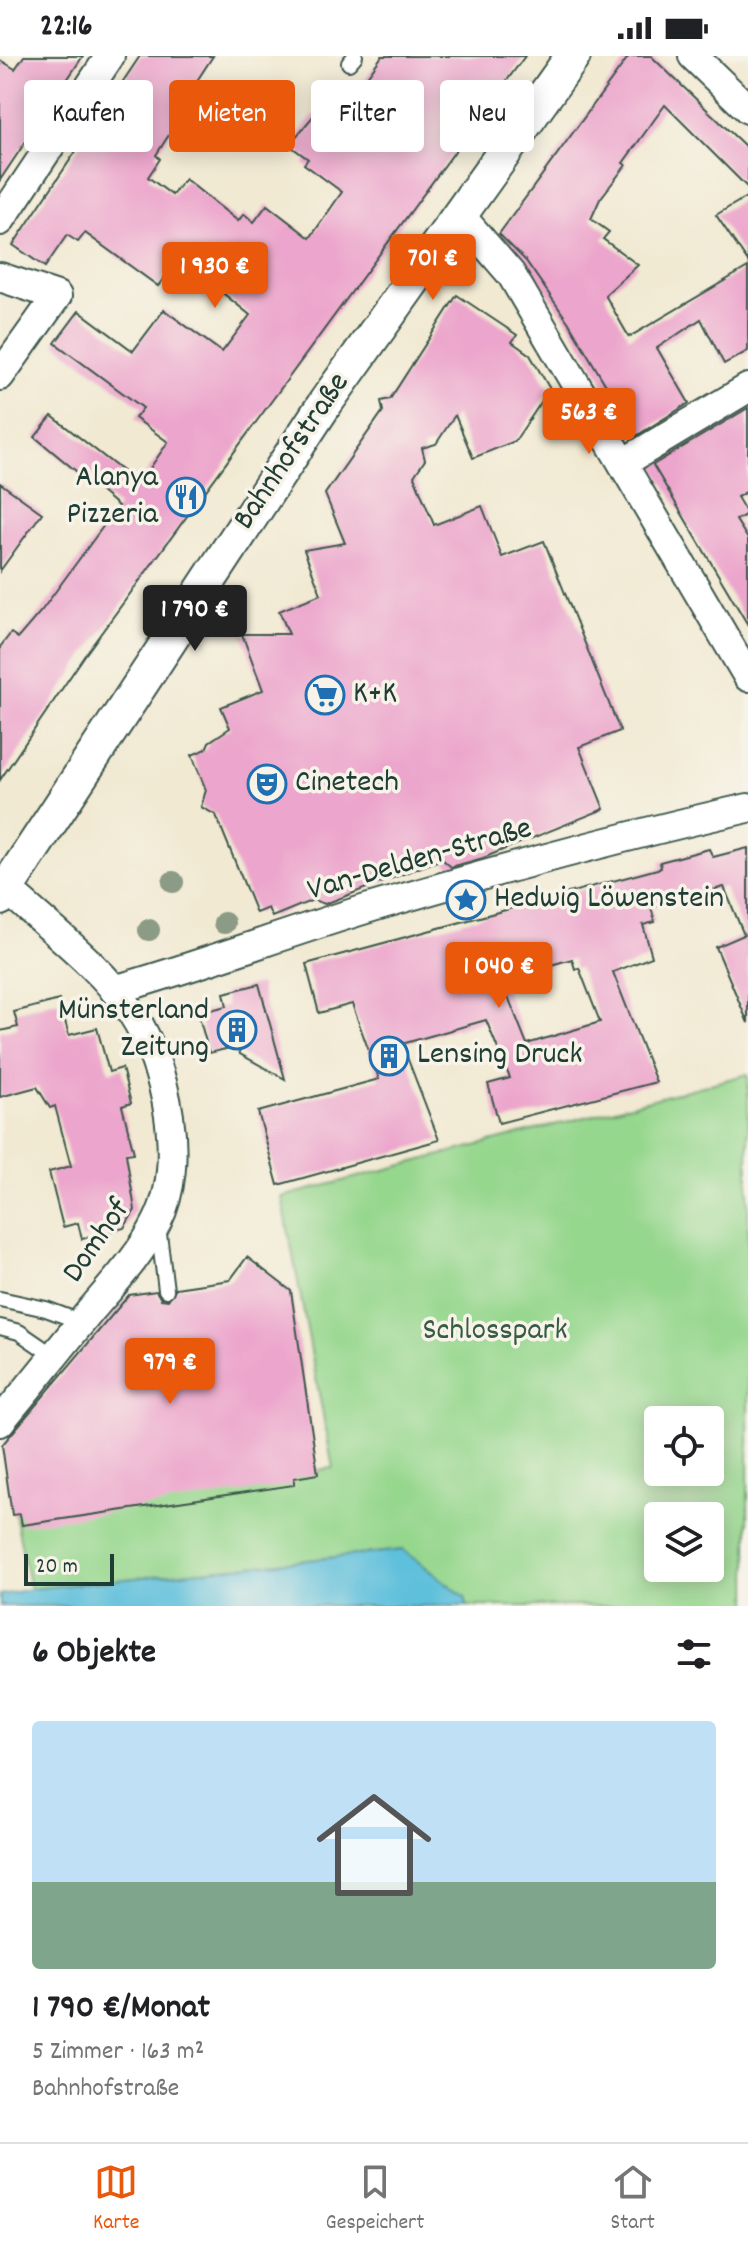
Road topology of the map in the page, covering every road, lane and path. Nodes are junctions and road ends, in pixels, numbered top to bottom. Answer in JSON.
{"nodes":[{"id":1,"x":110,"y":56,"type":"edge"},
{"id":2,"x":573,"y":56,"type":"edge"},
{"id":3,"x":693,"y":56,"type":"edge"},
{"id":4,"x":748,"y":109,"type":"edge"},
{"id":5,"x":459,"y":214,"type":"junction"},
{"id":6,"x":0,"y":221,"type":"edge"},
{"id":7,"x":0,"y":277,"type":"edge"},
{"id":8,"x":0,"y":376,"type":"edge"},
{"id":9,"x":748,"y":388,"type":"edge"},
{"id":10,"x":623,"y":463,"type":"junction"},
{"id":11,"x":748,"y":677,"type":"edge"},
{"id":12,"x":748,"y":808,"type":"edge"},
{"id":13,"x":4,"y":893,"type":"edge"},
{"id":14,"x":114,"y":990,"type":"junction"},
{"id":15,"x":158,"y":1221,"type":"junction"},
{"id":16,"x":166,"y":1290,"type":"dead end"},
{"id":17,"x":0,"y":1299,"type":"edge"},
{"id":18,"x":81,"y":1322,"type":"junction"},
{"id":19,"x":0,"y":1327,"type":"edge"},
{"id":20,"x":54,"y":1356,"type":"junction"},
{"id":21,"x":0,"y":1422,"type":"edge"}],
"edges":[{"from":1,"to":6,"type":"street"},
{"from":2,"to":5,"type":"street","name":"Bahnhofstraße"},
{"from":3,"to":4,"type":"street"},
{"from":5,"to":10,"type":"street"},
{"from":5,"to":13,"type":"street","name":"Bahnhofstraße"},
{"from":7,"to":8,"type":"street"},
{"from":9,"to":10,"type":"street"},
{"from":10,"to":11,"type":"street"},
{"from":12,"to":14,"type":"street","name":"Van-Delden-Straße"},
{"from":13,"to":14,"type":"street","name":"Domhof"},
{"from":14,"to":15,"type":"street","name":"Domhof"},
{"from":15,"to":16,"type":"lane"},
{"from":15,"to":18,"type":"street","name":"Domhof"},
{"from":17,"to":18,"type":"lane"},
{"from":18,"to":20,"type":"street","name":"Domhof"},
{"from":19,"to":20,"type":"lane"},
{"from":20,"to":21,"type":"street","name":"Domhof"}]}
